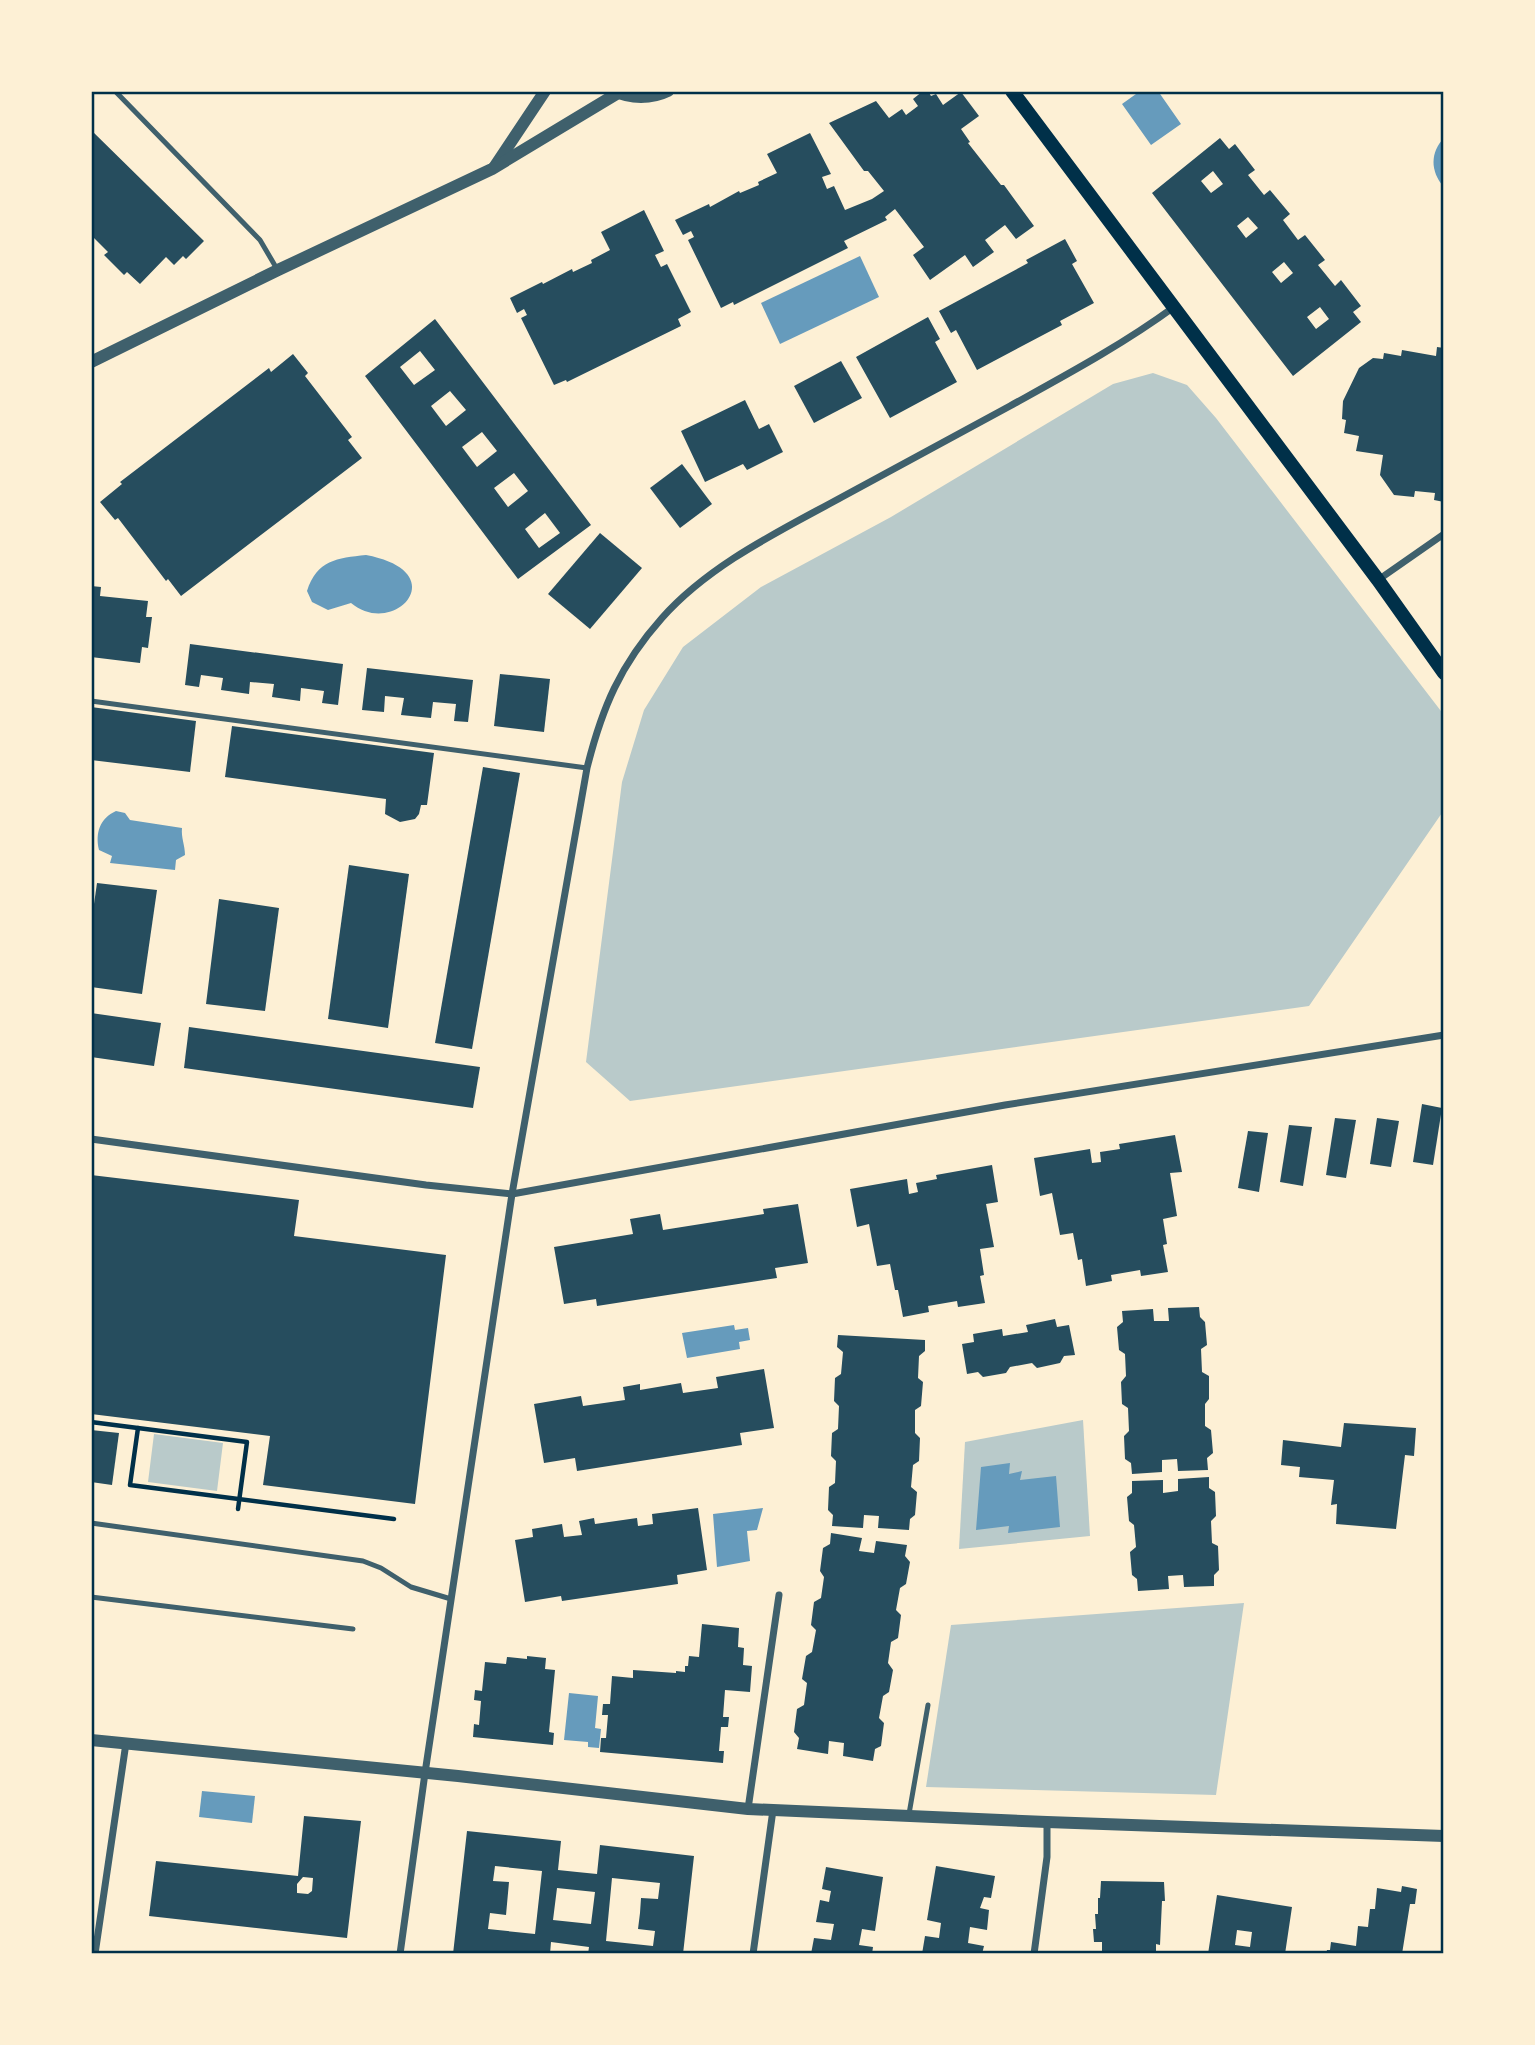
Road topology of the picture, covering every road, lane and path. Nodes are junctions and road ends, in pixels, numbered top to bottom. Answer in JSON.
{"nodes":[{"id":1,"x":114,"y":91,"type":"edge"},
{"id":2,"x":545,"y":91,"type":"edge"},
{"id":3,"x":668,"y":91,"type":"edge"},
{"id":4,"x":1012,"y":91,"type":"edge"},
{"id":5,"x":616,"y":92,"type":"edge"},
{"id":6,"x":492,"y":169,"type":"junction"},
{"id":7,"x":278,"y":270,"type":"junction"},
{"id":8,"x":1174,"y":307,"type":"junction"},
{"id":9,"x":91,"y":362,"type":"edge"},
{"id":10,"x":1444,"y":534,"type":"edge"},
{"id":11,"x":1378,"y":580,"type":"junction"},
{"id":12,"x":1444,"y":673,"type":"edge"},
{"id":13,"x":91,"y":701,"type":"edge"},
{"id":14,"x":587,"y":768,"type":"junction"},
{"id":15,"x":1444,"y":1035,"type":"edge"},
{"id":16,"x":91,"y":1139,"type":"edge"},
{"id":17,"x":512,"y":1194,"type":"junction"},
{"id":18,"x":91,"y":1422,"type":"edge"},
{"id":19,"x":138,"y":1428,"type":"junction"},
{"id":20,"x":239,"y":1500,"type":"junction"},
{"id":21,"x":238,"y":1509,"type":"dead end"},
{"id":22,"x":394,"y":1520,"type":"dead end"},
{"id":23,"x":91,"y":1523,"type":"edge"},
{"id":24,"x":779,"y":1595,"type":"dead end"},
{"id":25,"x":91,"y":1597,"type":"edge"},
{"id":26,"x":451,"y":1599,"type":"junction"},
{"id":27,"x":353,"y":1629,"type":"dead end"},
{"id":28,"x":928,"y":1705,"type":"dead end"},
{"id":29,"x":91,"y":1740,"type":"edge"},
{"id":30,"x":125,"y":1744,"type":"junction"},
{"id":31,"x":425,"y":1773,"type":"junction"},
{"id":32,"x":748,"y":1809,"type":"junction"},
{"id":33,"x":773,"y":1810,"type":"junction"},
{"id":34,"x":909,"y":1817,"type":"junction"},
{"id":35,"x":1047,"y":1822,"type":"junction"},
{"id":36,"x":1444,"y":1836,"type":"edge"},
{"id":37,"x":95,"y":1954,"type":"edge"},
{"id":38,"x":400,"y":1954,"type":"edge"},
{"id":39,"x":753,"y":1954,"type":"edge"},
{"id":40,"x":1034,"y":1954,"type":"edge"}],
"edges":[{"from":1,"to":7,"type":"lane"},
{"from":2,"to":6,"type":"street"},
{"from":3,"to":5,"type":"street"},
{"from":4,"to":8,"type":"main road"},
{"from":5,"to":6,"type":"street"},
{"from":6,"to":7,"type":"street"},
{"from":7,"to":9,"type":"street"},
{"from":8,"to":11,"type":"main road"},
{"from":8,"to":14,"type":"street"},
{"from":10,"to":11,"type":"street"},
{"from":11,"to":12,"type":"main road"},
{"from":13,"to":14,"type":"lane"},
{"from":14,"to":17,"type":"street"},
{"from":15,"to":17,"type":"street"},
{"from":16,"to":17,"type":"street"},
{"from":17,"to":26,"type":"street"},
{"from":18,"to":19,"type":"path"},
{"from":19,"to":20,"type":"path"},
{"from":19,"to":20,"type":"path"},
{"from":20,"to":21,"type":"path"},
{"from":20,"to":22,"type":"path"},
{"from":23,"to":26,"type":"lane"},
{"from":24,"to":32,"type":"street"},
{"from":25,"to":27,"type":"lane"},
{"from":26,"to":31,"type":"street"},
{"from":28,"to":34,"type":"lane"},
{"from":29,"to":30,"type":"street"},
{"from":30,"to":31,"type":"street"},
{"from":30,"to":37,"type":"street"},
{"from":31,"to":32,"type":"street"},
{"from":31,"to":38,"type":"street"},
{"from":32,"to":33,"type":"street"},
{"from":33,"to":34,"type":"street"},
{"from":33,"to":39,"type":"street"},
{"from":34,"to":35,"type":"street"},
{"from":35,"to":36,"type":"street"},
{"from":35,"to":40,"type":"street"}]}
